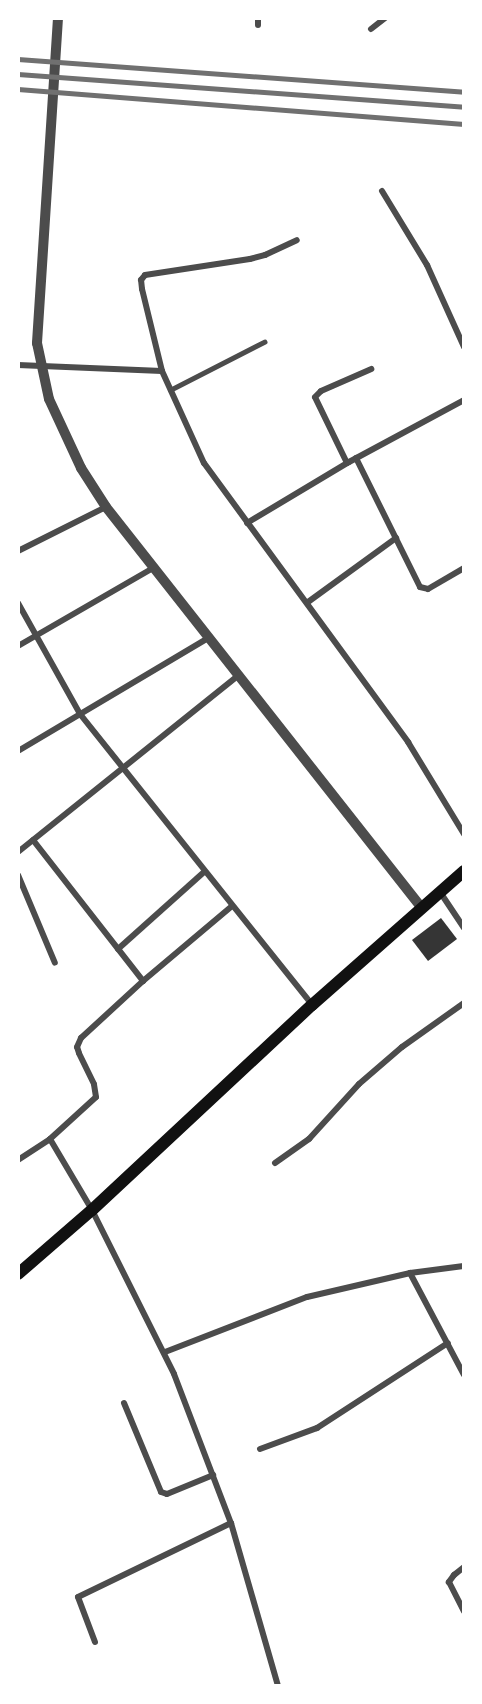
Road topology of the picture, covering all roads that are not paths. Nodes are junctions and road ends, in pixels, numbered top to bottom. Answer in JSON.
{"nodes":[{"id":1,"x":58,"y":18,"type":"edge"},
{"id":2,"x":385,"y":18,"type":"edge"},
{"id":3,"x":371,"y":29,"type":"dead end"},
{"id":4,"x":382,"y":190,"type":"dead end"},
{"id":5,"x":297,"y":240,"type":"dead end"},
{"id":6,"x":264,"y":342,"type":"dead end"},
{"id":7,"x":464,"y":347,"type":"edge"},
{"id":8,"x":18,"y":365,"type":"edge"},
{"id":9,"x":41,"y":368,"type":"junction"},
{"id":10,"x":371,"y":369,"type":"dead end"},
{"id":11,"x":162,"y":371,"type":"junction"},
{"id":12,"x":170,"y":390,"type":"junction"},
{"id":13,"x":464,"y":400,"type":"edge"},
{"id":14,"x":356,"y":458,"type":"junction"},
{"id":15,"x":346,"y":464,"type":"junction"},
{"id":16,"x":106,"y":507,"type":"junction"},
{"id":17,"x":247,"y":523,"type":"junction"},
{"id":18,"x":396,"y":538,"type":"junction"},
{"id":19,"x":18,"y":551,"type":"edge"},
{"id":20,"x":153,"y":568,"type":"junction"},
{"id":21,"x":464,"y":568,"type":"edge"},
{"id":22,"x":308,"y":602,"type":"junction"},
{"id":23,"x":18,"y":603,"type":"edge"},
{"id":24,"x":36,"y":635,"type":"junction"},
{"id":25,"x":207,"y":639,"type":"junction"},
{"id":26,"x":18,"y":646,"type":"edge"},
{"id":27,"x":238,"y":676,"type":"junction"},
{"id":28,"x":80,"y":714,"type":"junction"},
{"id":29,"x":18,"y":751,"type":"edge"},
{"id":30,"x":121,"y":767,"type":"junction"},
{"id":31,"x":464,"y":834,"type":"edge"},
{"id":32,"x":33,"y":840,"type":"junction"},
{"id":33,"x":18,"y":852,"type":"edge"},
{"id":34,"x":464,"y":871,"type":"edge"},
{"id":35,"x":204,"y":872,"type":"junction"},
{"id":36,"x":18,"y":875,"type":"edge"},
{"id":37,"x":20,"y":888,"type":"edge"},
{"id":38,"x":440,"y":892,"type":"junction"},
{"id":39,"x":232,"y":906,"type":"junction"},
{"id":40,"x":421,"y":908,"type":"junction"},
{"id":41,"x":464,"y":928,"type":"edge"},
{"id":42,"x":118,"y":949,"type":"junction"},
{"id":43,"x":55,"y":963,"type":"dead end"},
{"id":44,"x":143,"y":981,"type":"junction"},
{"id":45,"x":464,"y":1003,"type":"edge"},
{"id":46,"x":312,"y":1005,"type":"junction"},
{"id":47,"x":50,"y":1139,"type":"junction"},
{"id":48,"x":18,"y":1160,"type":"edge"},
{"id":49,"x":274,"y":1163,"type":"dead end"},
{"id":50,"x":92,"y":1210,"type":"junction"},
{"id":51,"x":464,"y":1266,"type":"edge"},
{"id":52,"x":410,"y":1273,"type":"junction"},
{"id":53,"x":18,"y":1274,"type":"edge"},
{"id":54,"x":448,"y":1343,"type":"junction"},
{"id":55,"x":165,"y":1352,"type":"junction"},
{"id":56,"x":464,"y":1375,"type":"edge"},
{"id":57,"x":124,"y":1403,"type":"dead end"},
{"id":58,"x":260,"y":1449,"type":"dead end"},
{"id":59,"x":213,"y":1475,"type":"junction"},
{"id":60,"x":231,"y":1523,"type":"junction"},
{"id":61,"x":464,"y":1567,"type":"edge"},
{"id":62,"x":464,"y":1611,"type":"edge"},
{"id":63,"x":95,"y":1642,"type":"dead end"},
{"id":64,"x":278,"y":1686,"type":"edge"}],
"edges":[{"from":1,"to":9,"type":"street"},
{"from":2,"to":3,"type":"street"},
{"from":4,"to":7,"type":"street"},
{"from":5,"to":11,"type":"street"},
{"from":6,"to":12,"type":"lane"},
{"from":8,"to":9,"type":"street"},
{"from":9,"to":11,"type":"street"},
{"from":9,"to":16,"type":"street"},
{"from":10,"to":15,"type":"street"},
{"from":11,"to":12,"type":"street"},
{"from":12,"to":17,"type":"street"},
{"from":13,"to":14,"type":"street"},
{"from":14,"to":15,"type":"street"},
{"from":14,"to":18,"type":"street"},
{"from":15,"to":17,"type":"street"},
{"from":16,"to":19,"type":"street"},
{"from":16,"to":20,"type":"street"},
{"from":17,"to":22,"type":"street"},
{"from":18,"to":21,"type":"street"},
{"from":18,"to":22,"type":"street"},
{"from":20,"to":24,"type":"street"},
{"from":20,"to":25,"type":"street"},
{"from":22,"to":31,"type":"street"},
{"from":23,"to":24,"type":"street"},
{"from":24,"to":26,"type":"street"},
{"from":24,"to":28,"type":"street"},
{"from":25,"to":27,"type":"street"},
{"from":25,"to":28,"type":"street"},
{"from":27,"to":30,"type":"street"},
{"from":27,"to":40,"type":"street"},
{"from":28,"to":29,"type":"street"},
{"from":28,"to":30,"type":"street"},
{"from":30,"to":32,"type":"street"},
{"from":30,"to":35,"type":"street"},
{"from":32,"to":33,"type":"street"},
{"from":32,"to":42,"type":"street"},
{"from":34,"to":38,"type":"main road"},
{"from":35,"to":39,"type":"street"},
{"from":35,"to":42,"type":"street"},
{"from":36,"to":37,"type":"street"},
{"from":37,"to":43,"type":"street"},
{"from":38,"to":40,"type":"main road"},
{"from":38,"to":41,"type":"street"},
{"from":39,"to":44,"type":"street"},
{"from":39,"to":46,"type":"street"},
{"from":40,"to":46,"type":"main road"},
{"from":42,"to":44,"type":"street"},
{"from":44,"to":47,"type":"street"},
{"from":45,"to":49,"type":"street"},
{"from":46,"to":50,"type":"main road"},
{"from":47,"to":48,"type":"street"},
{"from":47,"to":50,"type":"street"},
{"from":50,"to":53,"type":"main road"},
{"from":50,"to":55,"type":"street"},
{"from":51,"to":52,"type":"street"},
{"from":52,"to":54,"type":"street"},
{"from":52,"to":55,"type":"street"},
{"from":54,"to":56,"type":"street"},
{"from":54,"to":58,"type":"street"},
{"from":55,"to":59,"type":"street"},
{"from":57,"to":59,"type":"street"},
{"from":59,"to":60,"type":"street"},
{"from":60,"to":63,"type":"street"},
{"from":60,"to":64,"type":"street"},
{"from":61,"to":62,"type":"street"}]}
